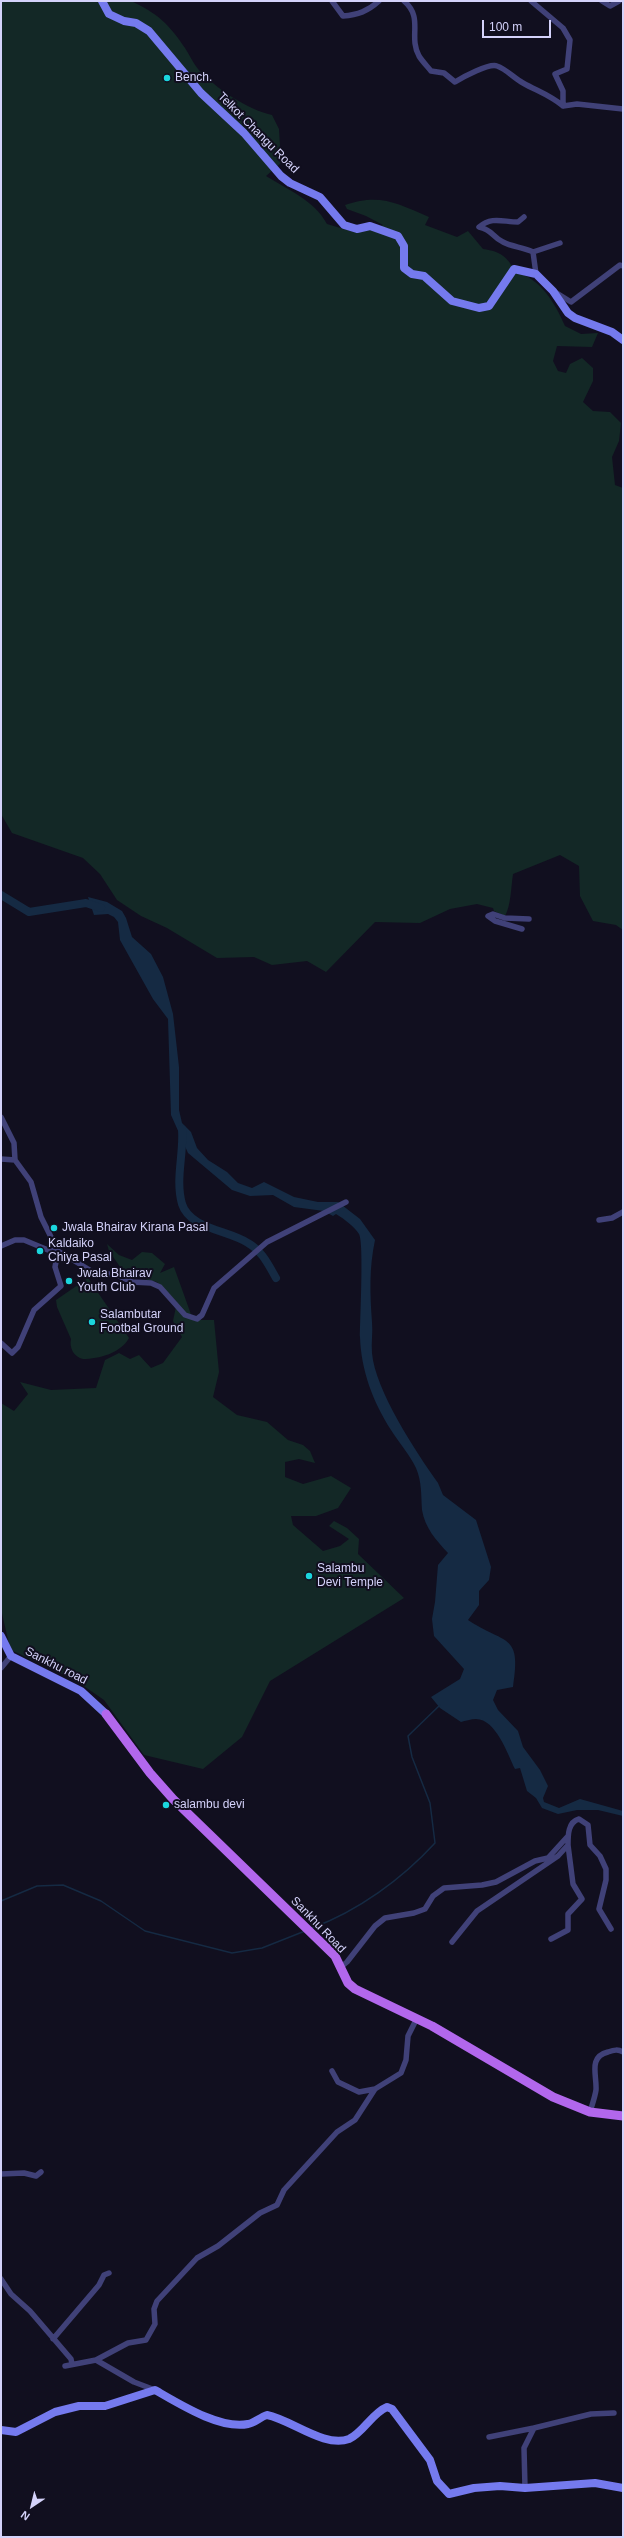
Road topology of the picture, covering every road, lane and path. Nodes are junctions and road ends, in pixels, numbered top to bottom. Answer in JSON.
{"nodes":[{"id":1,"x":102,"y":1,"type":"edge"},
{"id":2,"x":332,"y":1,"type":"edge"},
{"id":3,"x":379,"y":1,"type":"edge"},
{"id":4,"x":404,"y":1,"type":"edge"},
{"id":5,"x":531,"y":1,"type":"edge"},
{"id":6,"x":602,"y":1,"type":"edge"},
{"id":7,"x":620,"y":1,"type":"edge"},
{"id":8,"x":563,"y":106,"type":"junction"},
{"id":9,"x":623,"y":109,"type":"edge"},
{"id":10,"x":524,"y":217,"type":"dead end"},
{"id":11,"x":560,"y":243,"type":"dead end"},
{"id":12,"x":533,"y":252,"type":"junction"},
{"id":13,"x":623,"y":266,"type":"edge"},
{"id":14,"x":536,"y":274,"type":"junction"},
{"id":15,"x":553,"y":291,"type":"junction"},
{"id":16,"x":623,"y":340,"type":"edge"},
{"id":17,"x":529,"y":919,"type":"dead end"},
{"id":18,"x":522,"y":929,"type":"dead end"},
{"id":19,"x":1,"y":1117,"type":"edge"},
{"id":20,"x":1,"y":1159,"type":"edge"},
{"id":21,"x":15,"y":1160,"type":"junction"},
{"id":22,"x":346,"y":1202,"type":"dead end"},
{"id":23,"x":623,"y":1212,"type":"edge"},
{"id":24,"x":598,"y":1220,"type":"dead end"},
{"id":25,"x":1,"y":1246,"type":"edge"},
{"id":26,"x":58,"y":1251,"type":"junction"},
{"id":27,"x":1,"y":1343,"type":"edge"},
{"id":28,"x":1,"y":1636,"type":"edge"},
{"id":29,"x":11,"y":1656,"type":"junction"},
{"id":30,"x":1,"y":1668,"type":"edge"},
{"id":31,"x":106,"y":1714,"type":"joint"},
{"id":32,"x":568,"y":1836,"type":"junction"},
{"id":33,"x":568,"y":1845,"type":"junction"},
{"id":34,"x":611,"y":1930,"type":"dead end"},
{"id":35,"x":551,"y":1939,"type":"dead end"},
{"id":36,"x":452,"y":1942,"type":"dead end"},
{"id":37,"x":341,"y":1967,"type":"junction"},
{"id":38,"x":417,"y":2018,"type":"junction"},
{"id":39,"x":623,"y":2052,"type":"edge"},
{"id":40,"x":332,"y":2071,"type":"dead end"},
{"id":41,"x":375,"y":2089,"type":"junction"},
{"id":42,"x":590,"y":2112,"type":"junction"},
{"id":43,"x":623,"y":2116,"type":"edge"},
{"id":44,"x":41,"y":2172,"type":"dead end"},
{"id":45,"x":1,"y":2174,"type":"edge"},
{"id":46,"x":109,"y":2273,"type":"dead end"},
{"id":47,"x":1,"y":2278,"type":"edge"},
{"id":48,"x":53,"y":2339,"type":"junction"},
{"id":49,"x":96,"y":2360,"type":"junction"},
{"id":50,"x":72,"y":2364,"type":"junction"},
{"id":51,"x":65,"y":2366,"type":"dead end"},
{"id":52,"x":155,"y":2390,"type":"junction"},
{"id":53,"x":614,"y":2413,"type":"dead end"},
{"id":54,"x":534,"y":2428,"type":"junction"},
{"id":55,"x":1,"y":2430,"type":"edge"},
{"id":56,"x":489,"y":2437,"type":"dead end"},
{"id":57,"x":525,"y":2488,"type":"junction"},
{"id":58,"x":623,"y":2488,"type":"edge"}],
"edges":[{"from":1,"to":14,"type":"street","name":"Telkot Changu Road"},
{"from":2,"to":3,"type":"street"},
{"from":4,"to":8,"type":"street"},
{"from":5,"to":8,"type":"street"},
{"from":6,"to":7,"type":"street"},
{"from":8,"to":9,"type":"street"},
{"from":10,"to":12,"type":"street"},
{"from":11,"to":12,"type":"street"},
{"from":12,"to":14,"type":"street"},
{"from":13,"to":15,"type":"street"},
{"from":14,"to":15,"type":"street"},
{"from":15,"to":16,"type":"street"},
{"from":17,"to":18,"type":"street"},
{"from":19,"to":21,"type":"street"},
{"from":20,"to":21,"type":"street"},
{"from":21,"to":26,"type":"street"},
{"from":22,"to":26,"type":"street"},
{"from":23,"to":24,"type":"street"},
{"from":25,"to":26,"type":"street"},
{"from":26,"to":27,"type":"street"},
{"from":28,"to":29,"type":"street","name":"Sankhu road"},
{"from":29,"to":30,"type":"street"},
{"from":29,"to":31,"type":"street","name":"Sankhu road"},
{"from":31,"to":37,"type":"main road","name":"Sankhu Road"},
{"from":32,"to":33,"type":"street"},
{"from":32,"to":34,"type":"street"},
{"from":32,"to":37,"type":"street"},
{"from":33,"to":35,"type":"street"},
{"from":33,"to":36,"type":"street"},
{"from":37,"to":38,"type":"main road","name":"Sankhu Road"},
{"from":38,"to":41,"type":"street"},
{"from":38,"to":42,"type":"main road","name":"Sankhu Road"},
{"from":39,"to":42,"type":"street"},
{"from":40,"to":41,"type":"street"},
{"from":41,"to":49,"type":"street"},
{"from":42,"to":43,"type":"main road","name":"Sankhu Road"},
{"from":44,"to":45,"type":"street"},
{"from":46,"to":48,"type":"street"},
{"from":47,"to":48,"type":"street"},
{"from":48,"to":50,"type":"street"},
{"from":49,"to":50,"type":"street"},
{"from":49,"to":52,"type":"street"},
{"from":50,"to":51,"type":"street"},
{"from":52,"to":55,"type":"street"},
{"from":52,"to":57,"type":"street"},
{"from":53,"to":54,"type":"street"},
{"from":54,"to":56,"type":"street"},
{"from":54,"to":57,"type":"street"},
{"from":57,"to":58,"type":"street"}]}
